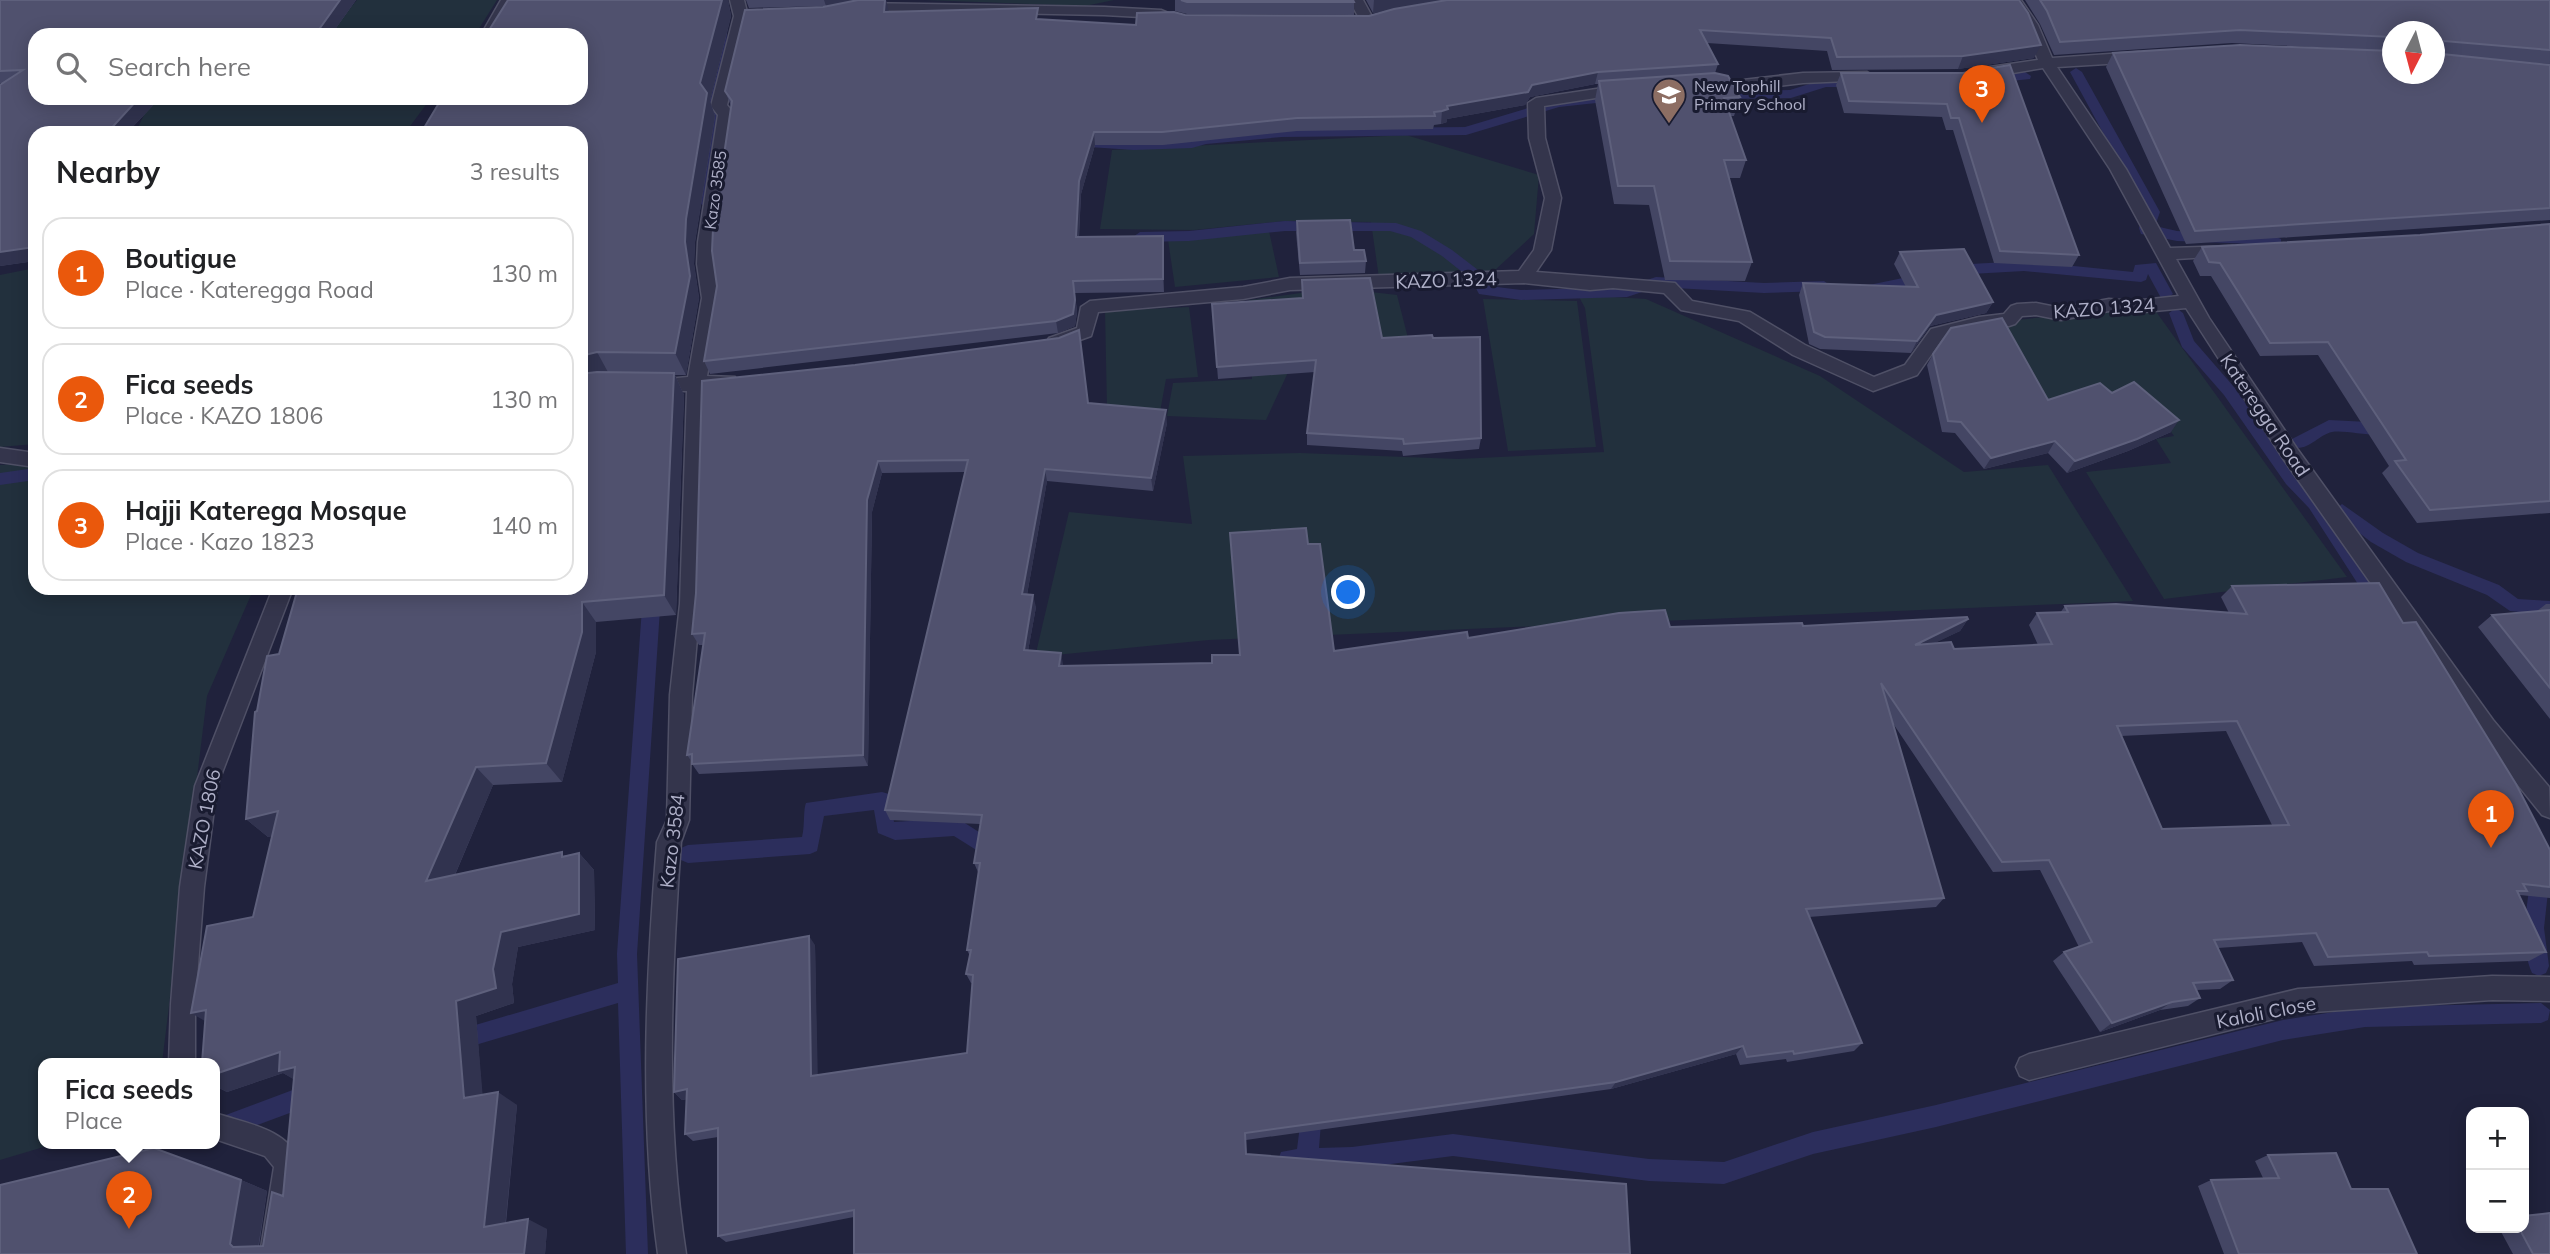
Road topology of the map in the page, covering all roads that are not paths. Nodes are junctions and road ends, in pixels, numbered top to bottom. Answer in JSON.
{"nodes":[{"id":1,"x":508,"y":0,"type":"edge"},
{"id":2,"x":1356,"y":0,"type":"edge"},
{"id":3,"x":2014,"y":0,"type":"edge"},
{"id":4,"x":840,"y":10,"type":"edge"},
{"id":5,"x":744,"y":11,"type":"edge"},
{"id":6,"x":1186,"y":21,"type":"edge"},
{"id":7,"x":1367,"y":21,"type":"edge"},
{"id":8,"x":492,"y":28,"type":"edge"},
{"id":9,"x":2152,"y":56,"type":"edge"},
{"id":10,"x":2047,"y":63,"type":"junction"},
{"id":11,"x":1971,"y":75,"type":"edge"},
{"id":12,"x":1881,"y":77,"type":"edge"},
{"id":13,"x":1698,"y":85,"type":"edge"},
{"id":14,"x":1634,"y":89,"type":"edge"},
{"id":15,"x":2245,"y":249,"type":"edge"},
{"id":16,"x":2163,"y":254,"type":"junction"},
{"id":17,"x":1524,"y":277,"type":"junction"},
{"id":18,"x":2190,"y":301,"type":"junction"},
{"id":19,"x":1035,"y":344,"type":"edge"},
{"id":20,"x":744,"y":380,"type":"edge"},
{"id":21,"x":632,"y":385,"type":"edge"},
{"id":22,"x":696,"y":385,"type":"junction"},
{"id":23,"x":0,"y":455,"type":"edge"},
{"id":24,"x":28,"y":459,"type":"edge"},
{"id":25,"x":280,"y":595,"type":"edge"},
{"id":26,"x":2550,"y":808,"type":"edge"},
{"id":27,"x":2550,"y":989,"type":"edge"},
{"id":28,"x":182,"y":1058,"type":"edge"},
{"id":29,"x":2029,"y":1067,"type":"dead end"},
{"id":30,"x":220,"y":1128,"type":"edge"},
{"id":31,"x":274,"y":1254,"type":"edge"},
{"id":32,"x":672,"y":1254,"type":"edge"}],
"edges":[{"from":1,"to":8,"type":"street"},
{"from":2,"to":7,"type":"street"},
{"from":3,"to":10,"type":"street","name":"Kateregga Road"},
{"from":4,"to":6,"type":"street"},
{"from":5,"to":22,"type":"street","name":"Kazo 3585"},
{"from":9,"to":10,"type":"street"},
{"from":10,"to":11,"type":"street"},
{"from":10,"to":16,"type":"street","name":"Kateregga Road"},
{"from":12,"to":13,"type":"street"},
{"from":14,"to":17,"type":"street"},
{"from":15,"to":16,"type":"street"},
{"from":16,"to":18,"type":"street","name":"Kateregga Road"},
{"from":17,"to":18,"type":"street","name":"KAZO 1324"},
{"from":17,"to":19,"type":"street","name":"KAZO 1324"},
{"from":18,"to":26,"type":"street","name":"Kateregga Road"},
{"from":20,"to":22,"type":"street"},
{"from":21,"to":22,"type":"street"},
{"from":22,"to":32,"type":"street","name":"Kazo 3584"},
{"from":23,"to":24,"type":"street"},
{"from":25,"to":28,"type":"street","name":"KAZO 1806"},
{"from":27,"to":29,"type":"street","name":"Kaloli Close"},
{"from":30,"to":31,"type":"street"}]}
